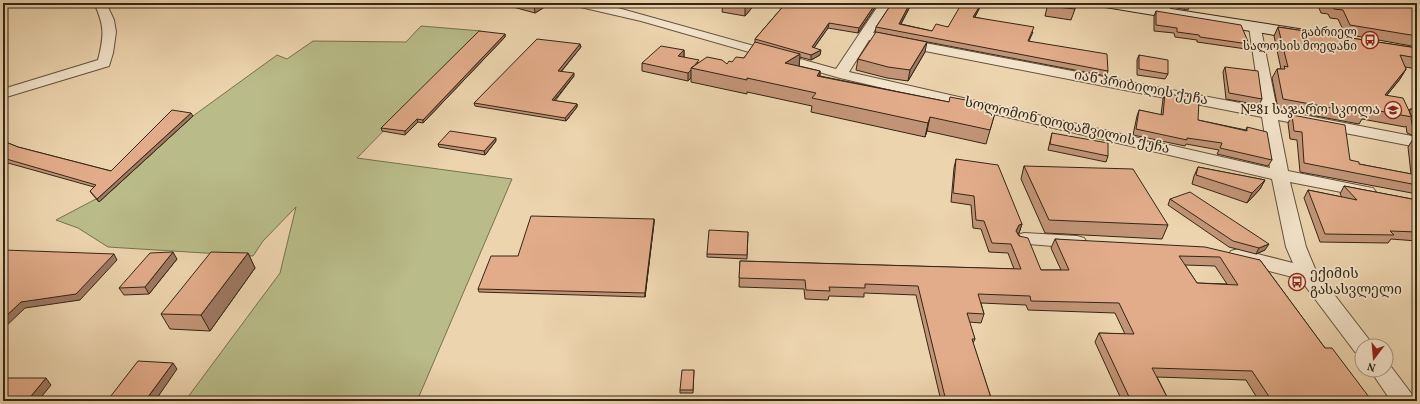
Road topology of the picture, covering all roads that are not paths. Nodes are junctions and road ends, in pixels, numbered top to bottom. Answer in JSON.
{"nodes":[{"id":1,"x":100,"y":3,"type":"edge"},
{"id":2,"x":580,"y":3,"type":"edge"},
{"id":3,"x":886,"y":3,"type":"edge"},
{"id":4,"x":1105,"y":3,"type":"edge"},
{"id":5,"x":1164,"y":8,"type":"edge"},
{"id":6,"x":1255,"y":27,"type":"junction"},
{"id":7,"x":865,"y":35,"type":"junction"},
{"id":8,"x":1317,"y":37,"type":"edge"},
{"id":9,"x":840,"y":74,"type":"junction"},
{"id":10,"x":3,"y":94,"type":"edge"},
{"id":11,"x":1271,"y":113,"type":"junction"},
{"id":12,"x":1417,"y":142,"type":"edge"},
{"id":13,"x":1280,"y":175,"type":"junction"},
{"id":14,"x":1386,"y":196,"type":"edge"},
{"id":15,"x":1024,"y":239,"type":"edge"},
{"id":16,"x":1092,"y":243,"type":"edge"},
{"id":17,"x":1222,"y":253,"type":"edge"},
{"id":18,"x":1307,"y":274,"type":"junction"},
{"id":19,"x":1357,"y":338,"type":"edge"},
{"id":20,"x":1387,"y":378,"type":"edge"},
{"id":21,"x":1405,"y":401,"type":"edge"}],
"edges":[{"from":1,"to":10,"type":"street"},
{"from":2,"to":9,"type":"street","name":"სოლომონ დოდაშვილის ქუჩა"},
{"from":3,"to":7,"type":"street"},
{"from":4,"to":5,"type":"main road"},
{"from":5,"to":6,"type":"main road"},
{"from":6,"to":8,"type":"main road"},
{"from":6,"to":11,"type":"street"},
{"from":7,"to":9,"type":"street"},
{"from":7,"to":11,"type":"street","name":"იან პრიბილის ქუჩა"},
{"from":9,"to":13,"type":"street","name":"სოლომონ დოდაშვილის ქუჩა"},
{"from":11,"to":12,"type":"street","name":"იან პრიბილის ქუჩა"},
{"from":11,"to":13,"type":"street"},
{"from":13,"to":14,"type":"street","name":"სოლომონ დოდაშვილის ქუჩა"},
{"from":13,"to":18,"type":"street"},
{"from":15,"to":16,"type":"street"},
{"from":17,"to":18,"type":"street"},
{"from":18,"to":19,"type":"street"},
{"from":20,"to":21,"type":"street"}]}
